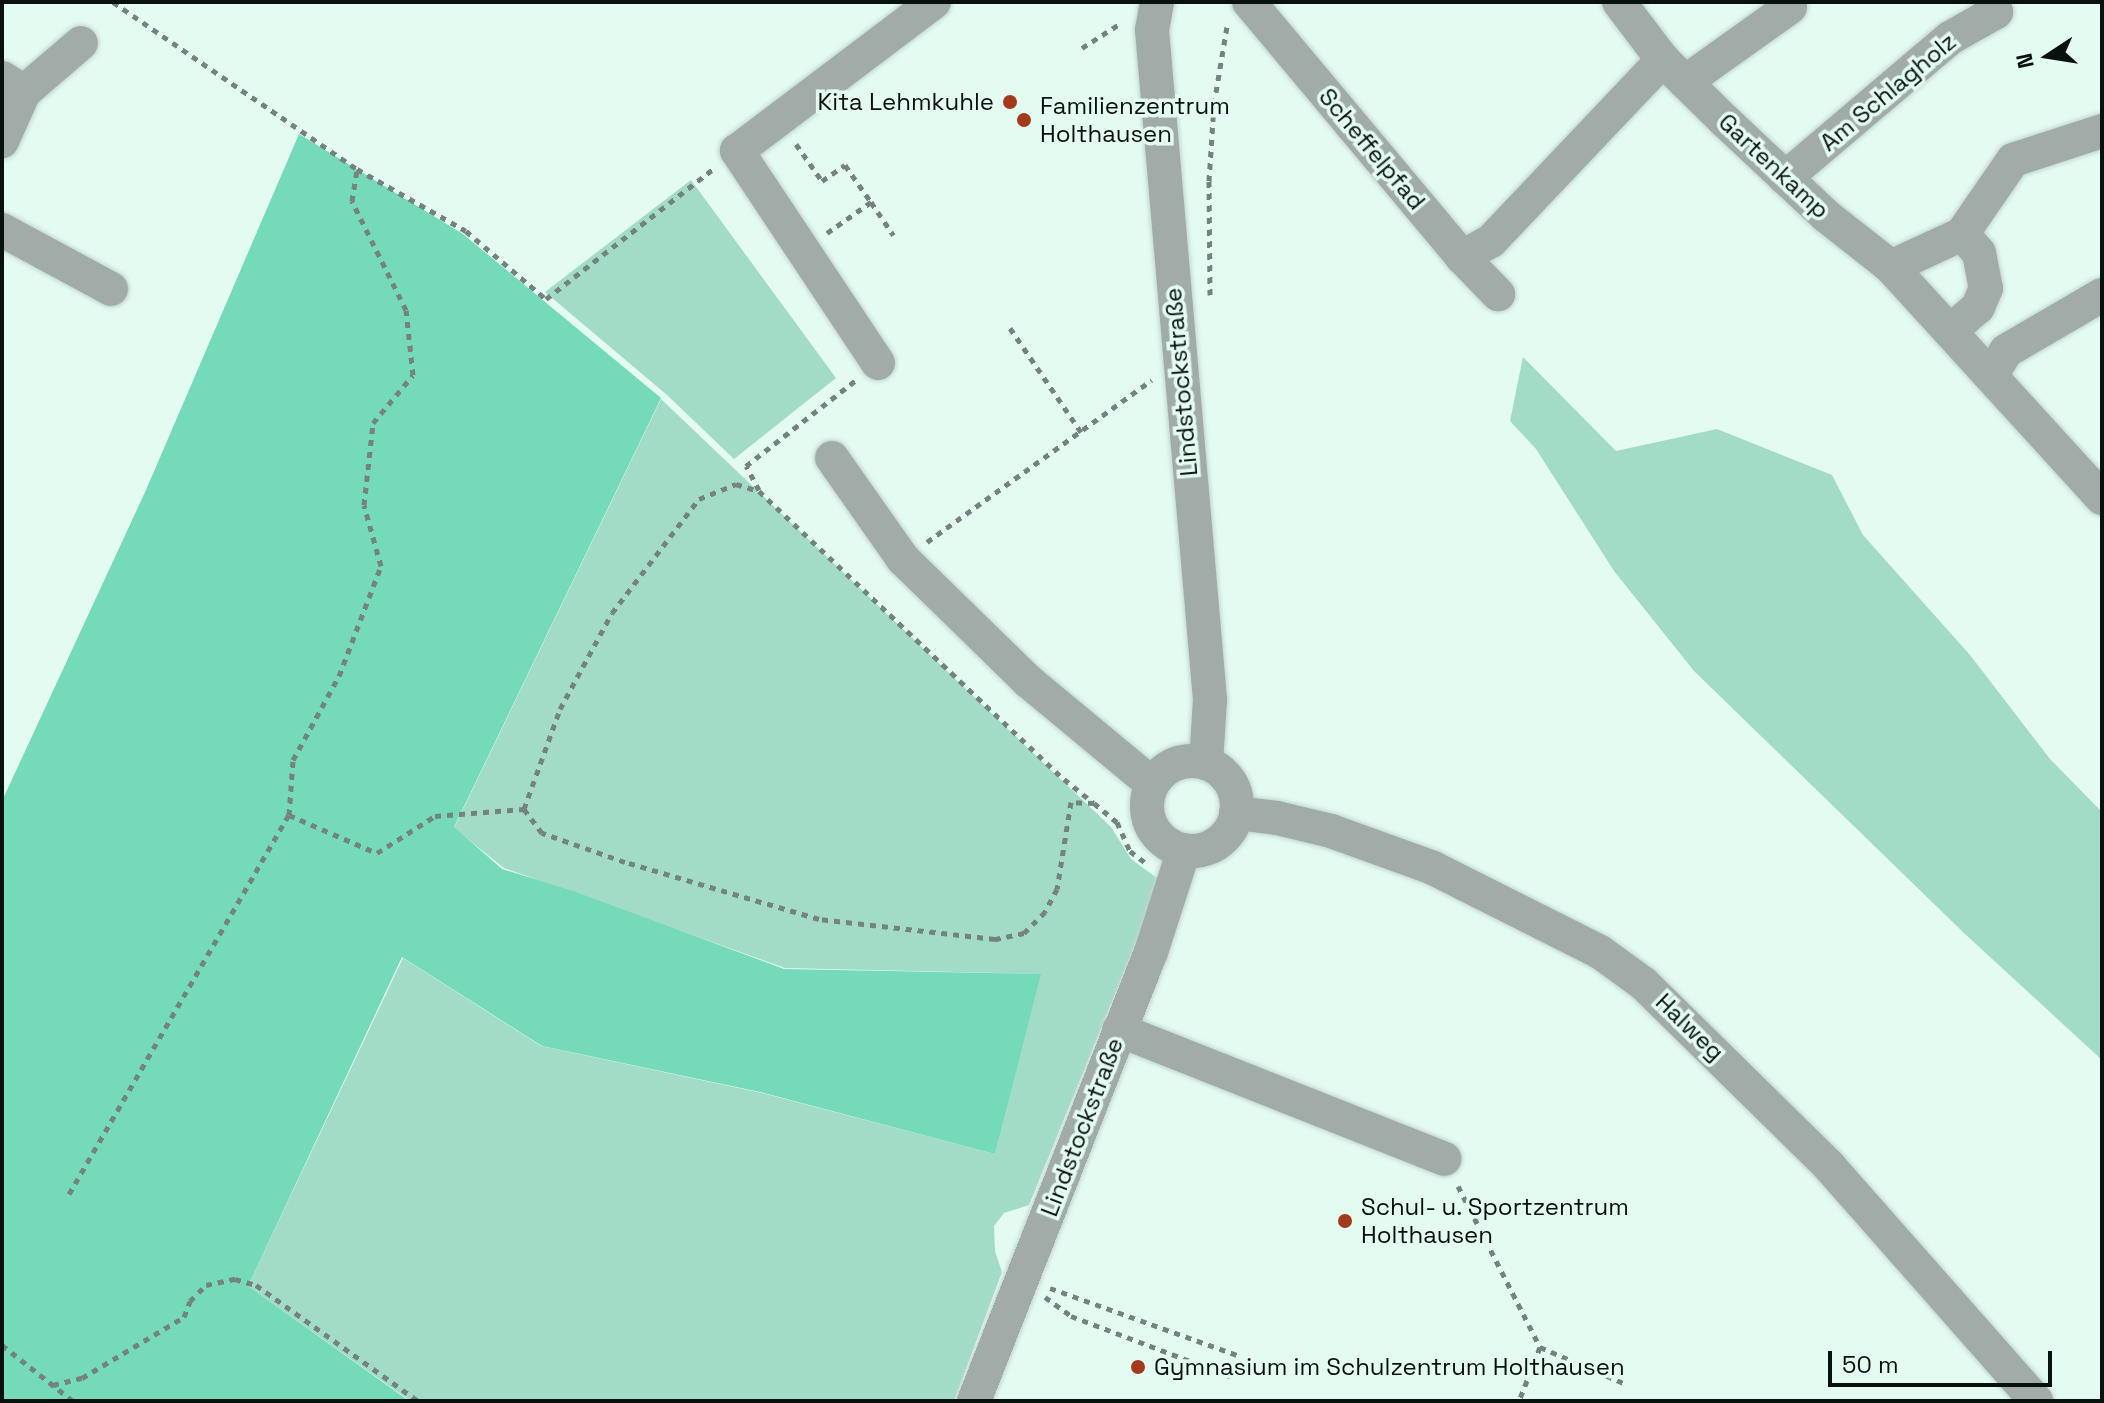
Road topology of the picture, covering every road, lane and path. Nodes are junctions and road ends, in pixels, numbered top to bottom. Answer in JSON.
{"nodes":[{"id":1,"x":113,"y":2,"type":"edge"},
{"id":2,"x":934,"y":2,"type":"edge"},
{"id":3,"x":1157,"y":2,"type":"edge"},
{"id":4,"x":1619,"y":2,"type":"edge"},
{"id":5,"x":2002,"y":5,"type":"edge"},
{"id":6,"x":1240,"y":7,"type":"edge"},
{"id":7,"x":1790,"y":7,"type":"dead end"},
{"id":8,"x":81,"y":43,"type":"dead end"},
{"id":9,"x":1674,"y":71,"type":"junction"},
{"id":10,"x":13,"y":85,"type":"edge"},
{"id":11,"x":780,"y":122,"type":"junction"},
{"id":12,"x":2102,"y":131,"type":"edge"},
{"id":13,"x":2,"y":141,"type":"edge"},
{"id":14,"x":737,"y":151,"type":"junction"},
{"id":15,"x":357,"y":169,"type":"junction"},
{"id":16,"x":1785,"y":178,"type":"junction"},
{"id":17,"x":871,"y":202,"type":"junction"},
{"id":18,"x":2,"y":230,"type":"edge"},
{"id":19,"x":1962,"y":234,"type":"junction"},
{"id":20,"x":893,"y":235,"type":"dead end"},
{"id":21,"x":804,"y":250,"type":"junction"},
{"id":22,"x":1462,"y":257,"type":"junction"},
{"id":23,"x":1891,"y":267,"type":"junction"},
{"id":24,"x":111,"y":289,"type":"dead end"},
{"id":25,"x":1498,"y":294,"type":"dead end"},
{"id":26,"x":2102,"y":295,"type":"edge"},
{"id":27,"x":1210,"y":305,"type":"dead end"},
{"id":28,"x":1010,"y":328,"type":"dead end"},
{"id":29,"x":1952,"y":330,"type":"junction"},
{"id":30,"x":1178,"y":362,"type":"junction"},
{"id":31,"x":878,"y":363,"type":"joint"},
{"id":32,"x":1991,"y":376,"type":"junction"},
{"id":33,"x":1081,"y":432,"type":"junction"},
{"id":34,"x":832,"y":458,"type":"dead end"},
{"id":35,"x":759,"y":491,"type":"junction"},
{"id":36,"x":2101,"y":496,"type":"edge"},
{"id":37,"x":903,"y":559,"type":"junction"},
{"id":38,"x":1206,"y":763,"type":"junction"},
{"id":39,"x":1152,"y":784,"type":"junction"},
{"id":40,"x":1094,"y":803,"type":"junction"},
{"id":41,"x":524,"y":809,"type":"junction"},
{"id":42,"x":1236,"y":813,"type":"junction"},
{"id":43,"x":289,"y":815,"type":"junction"},
{"id":44,"x":1184,"y":850,"type":"junction"},
{"id":45,"x":1174,"y":885,"type":"junction"},
{"id":46,"x":1119,"y":1030,"type":"junction"},
{"id":47,"x":1444,"y":1159,"type":"joint"},
{"id":48,"x":69,"y":1194,"type":"dead end"},
{"id":49,"x":1022,"y":1280,"type":"junction"},
{"id":50,"x":2,"y":1345,"type":"edge"},
{"id":51,"x":1540,"y":1347,"type":"junction"},
{"id":52,"x":1240,"y":1356,"type":"dead end"},
{"id":53,"x":1230,"y":1376,"type":"dead end"},
{"id":54,"x":1626,"y":1384,"type":"dead end"},
{"id":55,"x":53,"y":1385,"type":"junction"},
{"id":56,"x":73,"y":1401,"type":"edge"},
{"id":57,"x":418,"y":1401,"type":"edge"},
{"id":58,"x":974,"y":1401,"type":"edge"},
{"id":59,"x":1519,"y":1401,"type":"edge"},
{"id":60,"x":2036,"y":1401,"type":"edge"}],
"edges":[{"from":1,"to":15,"type":"path"},
{"from":2,"to":11,"type":"street"},
{"from":3,"to":30,"type":"street","name":"Lindstockstraße"},
{"from":4,"to":9,"type":"street","name":"Gartenkamp"},
{"from":5,"to":16,"type":"street","name":"Am Schlagholz"},
{"from":6,"to":22,"type":"street","name":"Scheffelpfad"},
{"from":6,"to":27,"type":"path"},
{"from":7,"to":9,"type":"street"},
{"from":8,"to":10,"type":"street"},
{"from":9,"to":16,"type":"street","name":"Gartenkamp"},
{"from":9,"to":22,"type":"street"},
{"from":10,"to":13,"type":"street"},
{"from":11,"to":14,"type":"street"},
{"from":11,"to":17,"type":"path"},
{"from":12,"to":19,"type":"street"},
{"from":14,"to":15,"type":"path"},
{"from":14,"to":21,"type":"street"},
{"from":15,"to":43,"type":"path"},
{"from":16,"to":23,"type":"street","name":"Gartenkamp"},
{"from":17,"to":20,"type":"path"},
{"from":17,"to":21,"type":"path"},
{"from":18,"to":24,"type":"street"},
{"from":19,"to":23,"type":"street"},
{"from":19,"to":29,"type":"street"},
{"from":21,"to":31,"type":"street"},
{"from":22,"to":25,"type":"street","name":"Scheffelpfad"},
{"from":23,"to":29,"type":"street","name":"Gartenkamp"},
{"from":26,"to":32,"type":"street"},
{"from":28,"to":33,"type":"path"},
{"from":29,"to":32,"type":"street","name":"Gartenkamp"},
{"from":30,"to":33,"type":"path"},
{"from":30,"to":38,"type":"street","name":"Lindstockstraße"},
{"from":31,"to":35,"type":"path"},
{"from":32,"to":36,"type":"street","name":"Gartenkamp"},
{"from":33,"to":37,"type":"path"},
{"from":34,"to":37,"type":"street"},
{"from":35,"to":40,"type":"path"},
{"from":35,"to":41,"type":"path"},
{"from":37,"to":39,"type":"street"},
{"from":38,"to":39,"type":"street"},
{"from":38,"to":42,"type":"street"},
{"from":39,"to":44,"type":"street"},
{"from":40,"to":41,"type":"path"},
{"from":40,"to":45,"type":"path"},
{"from":41,"to":43,"type":"path"},
{"from":42,"to":44,"type":"street"},
{"from":42,"to":60,"type":"street","name":"Halweg"},
{"from":43,"to":48,"type":"path"},
{"from":44,"to":45,"type":"street","name":"Lindstockstraße"},
{"from":45,"to":46,"type":"street","name":"Lindstockstraße"},
{"from":46,"to":47,"type":"street"},
{"from":46,"to":49,"type":"street","name":"Lindstockstraße"},
{"from":47,"to":51,"type":"path"},
{"from":49,"to":52,"type":"path"},
{"from":49,"to":53,"type":"path"},
{"from":49,"to":58,"type":"street","name":"Lindstockstraße"},
{"from":50,"to":55,"type":"path"},
{"from":51,"to":54,"type":"path"},
{"from":51,"to":59,"type":"path"},
{"from":55,"to":56,"type":"path"},
{"from":55,"to":57,"type":"path"}]}
